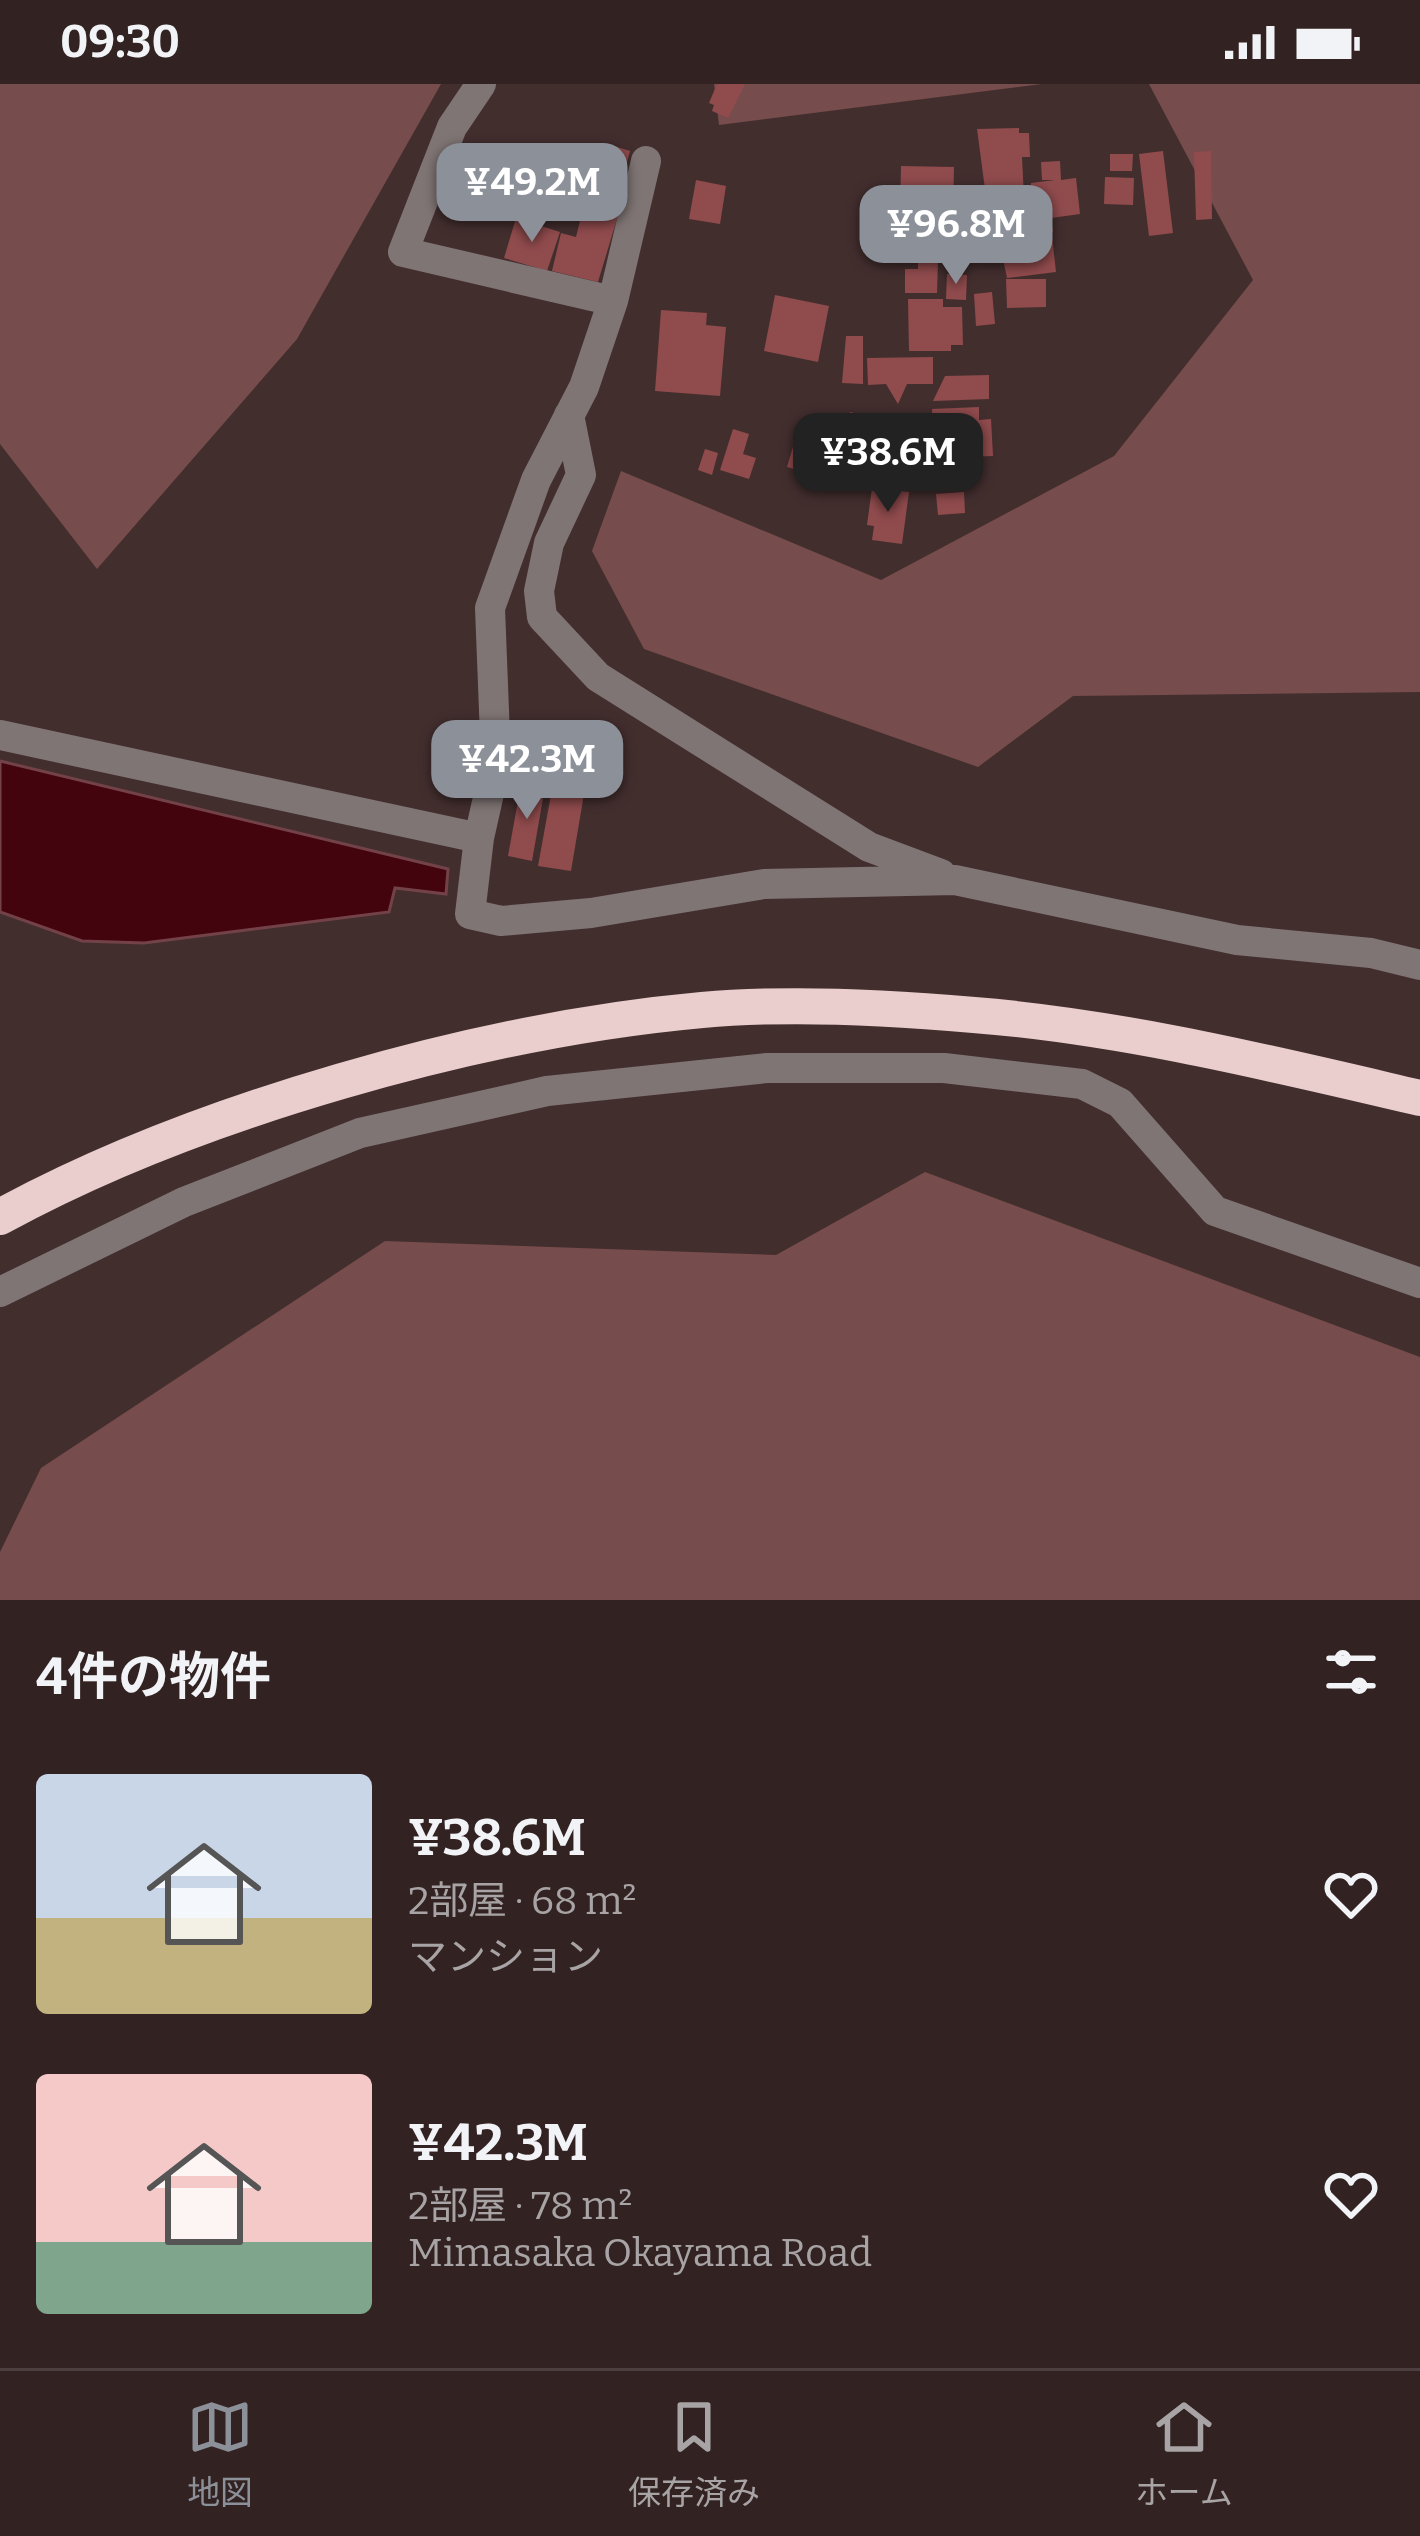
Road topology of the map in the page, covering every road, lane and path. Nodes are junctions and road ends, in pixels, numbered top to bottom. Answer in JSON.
{"nodes":[{"id":1,"x":481,"y":84,"type":"edge"},
{"id":2,"x":646,"y":161,"type":"dead end"},
{"id":3,"x":613,"y":301,"type":"junction"},
{"id":4,"x":569,"y":415,"type":"junction"},
{"id":5,"x":0,"y":735,"type":"edge"},
{"id":6,"x":479,"y":838,"type":"junction"},
{"id":7,"x":955,"y":880,"type":"junction"},
{"id":8,"x":1420,"y":965,"type":"edge"},
{"id":9,"x":1420,"y":1098,"type":"edge"},
{"id":10,"x":0,"y":1217,"type":"edge"},
{"id":11,"x":1420,"y":1283,"type":"edge"},
{"id":12,"x":0,"y":1292,"type":"edge"}],
"edges":[{"from":1,"to":3,"type":"street"},
{"from":2,"to":3,"type":"street"},
{"from":3,"to":4,"type":"street"},
{"from":4,"to":6,"type":"street"},
{"from":4,"to":7,"type":"street"},
{"from":5,"to":6,"type":"street"},
{"from":6,"to":7,"type":"street"},
{"from":7,"to":8,"type":"street"},
{"from":9,"to":10,"type":"highway"},
{"from":11,"to":12,"type":"street"}]}
